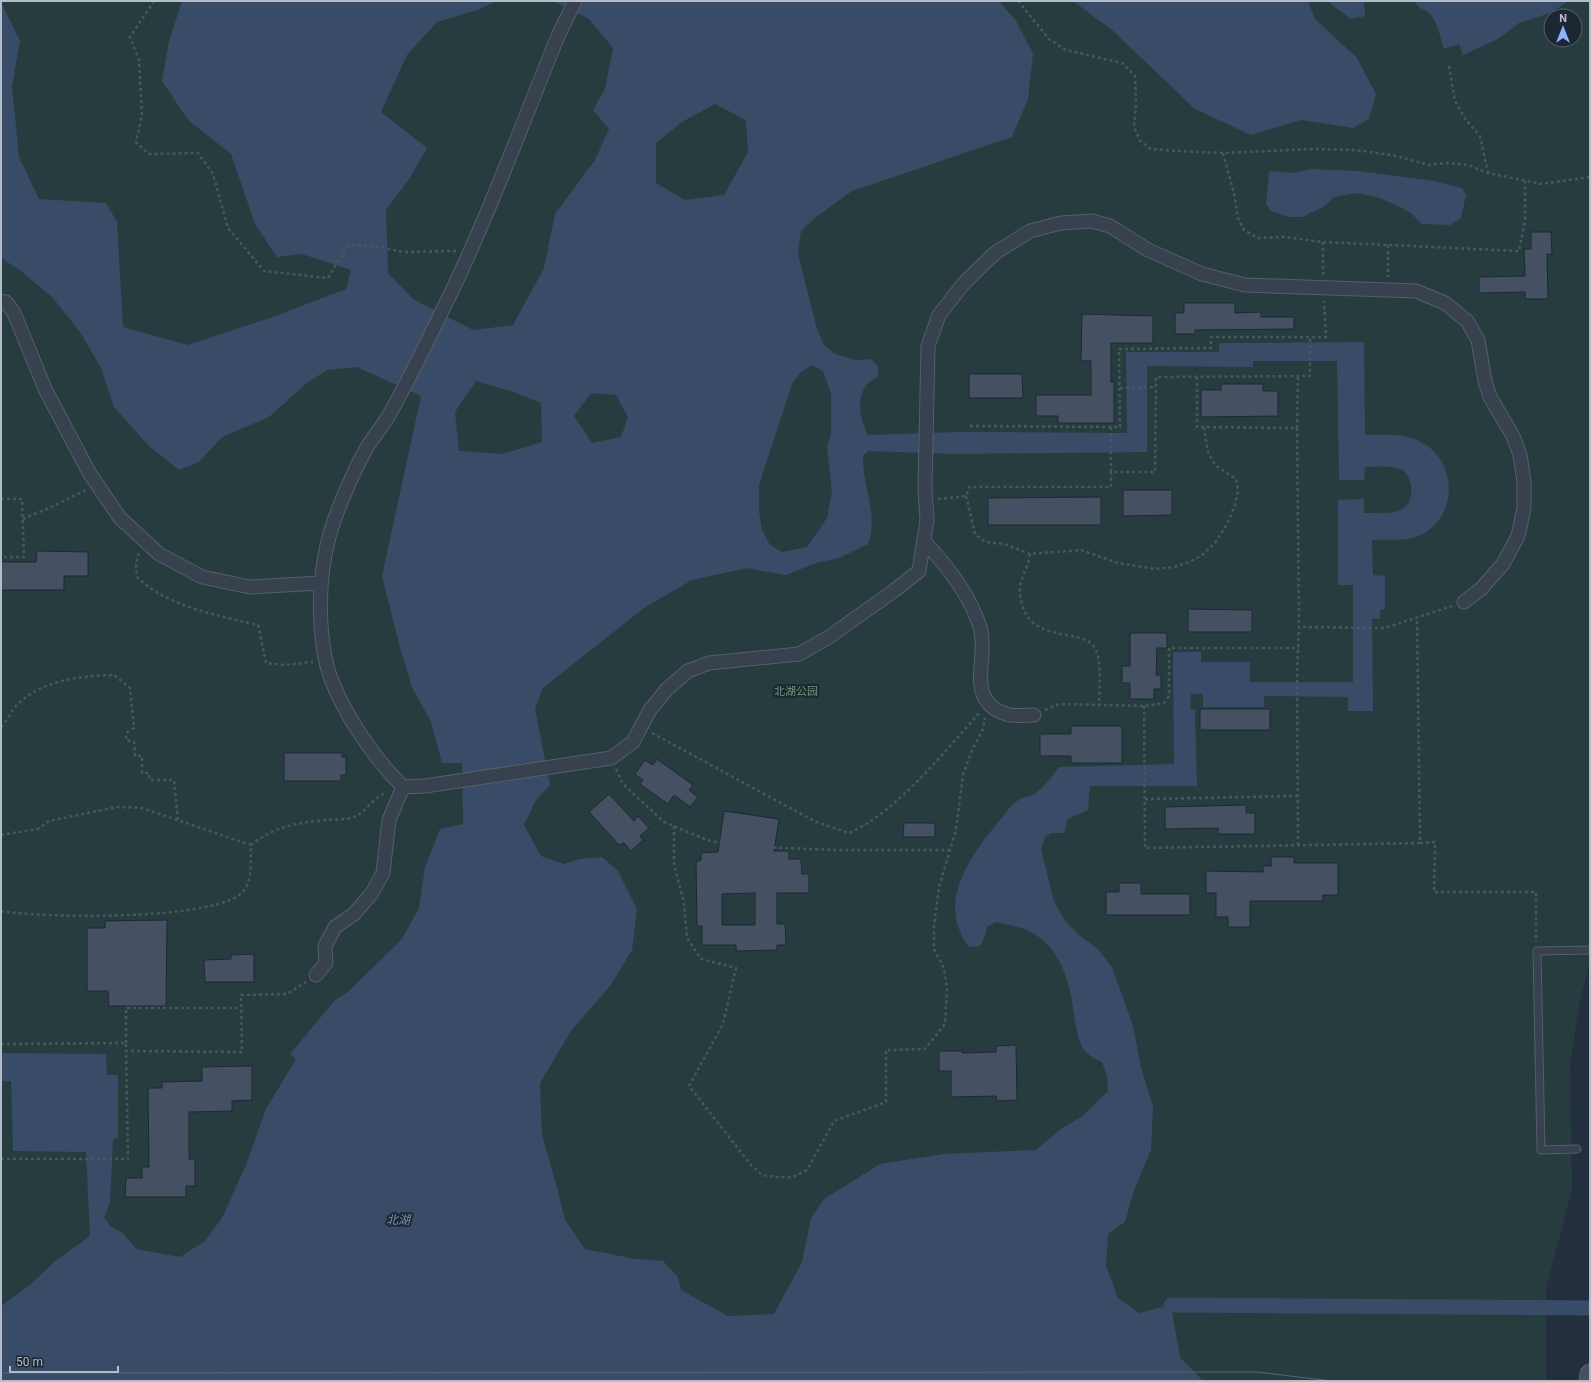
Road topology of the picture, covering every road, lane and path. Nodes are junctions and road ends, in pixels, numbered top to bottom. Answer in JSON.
{"nodes":[{"id":1,"x":154,"y":1,"type":"edge"},
{"id":2,"x":575,"y":1,"type":"edge"},
{"id":3,"x":1018,"y":1,"type":"edge"},
{"id":4,"x":1449,"y":66,"type":"dead end"},
{"id":5,"x":1223,"y":153,"type":"junction"},
{"id":6,"x":1488,"y":173,"type":"junction"},
{"id":7,"x":1590,"y":177,"type":"edge"},
{"id":8,"x":1525,"y":181,"type":"junction"},
{"id":9,"x":1323,"y":242,"type":"junction"},
{"id":10,"x":1388,"y":245,"type":"junction"},
{"id":11,"x":471,"y":251,"type":"junction"},
{"id":12,"x":1324,"y":288,"type":"junction"},
{"id":13,"x":1388,"y":290,"type":"junction"},
{"id":14,"x":1,"y":301,"type":"edge"},
{"id":15,"x":1310,"y":338,"type":"junction"},
{"id":16,"x":1197,"y":377,"type":"junction"},
{"id":17,"x":1298,"y":377,"type":"junction"},
{"id":18,"x":1156,"y":387,"type":"junction"},
{"id":19,"x":1120,"y":388,"type":"junction"},
{"id":20,"x":970,"y":426,"type":"dead end"},
{"id":21,"x":1110,"y":427,"type":"junction"},
{"id":22,"x":1204,"y":427,"type":"junction"},
{"id":23,"x":1297,"y":428,"type":"junction"},
{"id":24,"x":1111,"y":472,"type":"junction"},
{"id":25,"x":97,"y":484,"type":"junction"},
{"id":26,"x":966,"y":496,"type":"junction"},
{"id":27,"x":1,"y":499,"type":"edge"},
{"id":28,"x":926,"y":500,"type":"junction"},
{"id":29,"x":23,"y":519,"type":"junction"},
{"id":30,"x":143,"y":539,"type":"junction"},
{"id":31,"x":924,"y":541,"type":"junction"},
{"id":32,"x":1030,"y":554,"type":"junction"},
{"id":33,"x":1,"y":557,"type":"edge"},
{"id":34,"x":321,"y":583,"type":"junction"},
{"id":35,"x":1464,"y":602,"type":"joint"},
{"id":36,"x":1417,"y":618,"type":"junction"},
{"id":37,"x":1299,"y":627,"type":"junction"},
{"id":38,"x":1299,"y":648,"type":"junction"},
{"id":39,"x":325,"y":658,"type":"junction"},
{"id":40,"x":988,"y":704,"type":"junction"},
{"id":41,"x":1099,"y":705,"type":"junction"},
{"id":42,"x":1144,"y":706,"type":"junction"},
{"id":43,"x":1034,"y":715,"type":"joint"},
{"id":44,"x":1,"y":727,"type":"edge"},
{"id":45,"x":641,"y":727,"type":"junction"},
{"id":46,"x":611,"y":758,"type":"junction"},
{"id":47,"x":403,"y":787,"type":"junction"},
{"id":48,"x":1298,"y":796,"type":"junction"},
{"id":49,"x":1145,"y":799,"type":"junction"},
{"id":50,"x":178,"y":820,"type":"junction"},
{"id":51,"x":674,"y":826,"type":"junction"},
{"id":52,"x":1,"y":835,"type":"edge"},
{"id":53,"x":1420,"y":843,"type":"junction"},
{"id":54,"x":251,"y":844,"type":"junction"},
{"id":55,"x":1298,"y":845,"type":"junction"},
{"id":56,"x":951,"y":850,"type":"junction"},
{"id":57,"x":1,"y":911,"type":"edge"},
{"id":58,"x":1590,"y":950,"type":"edge"},
{"id":59,"x":1537,"y":951,"type":"junction"},
{"id":60,"x":316,"y":975,"type":"joint"},
{"id":61,"x":241,"y":1008,"type":"junction"},
{"id":62,"x":126,"y":1043,"type":"junction"},
{"id":63,"x":1,"y":1044,"type":"edge"},
{"id":64,"x":126,"y":1051,"type":"junction"},
{"id":65,"x":1577,"y":1149,"type":"dead end"},
{"id":66,"x":1,"y":1160,"type":"edge"}],
"edges":[{"from":1,"to":11,"type":"path"},
{"from":2,"to":11,"type":"street"},
{"from":3,"to":5,"type":"path"},
{"from":4,"to":6,"type":"path"},
{"from":5,"to":6,"type":"path"},
{"from":5,"to":9,"type":"path"},
{"from":6,"to":8,"type":"path"},
{"from":7,"to":8,"type":"path"},
{"from":8,"to":10,"type":"path"},
{"from":9,"to":10,"type":"path"},
{"from":9,"to":12,"type":"path"},
{"from":10,"to":13,"type":"path"},
{"from":11,"to":34,"type":"street"},
{"from":12,"to":13,"type":"street"},
{"from":12,"to":15,"type":"path"},
{"from":12,"to":28,"type":"street"},
{"from":13,"to":35,"type":"street"},
{"from":14,"to":25,"type":"street"},
{"from":15,"to":17,"type":"path"},
{"from":15,"to":19,"type":"path"},
{"from":16,"to":17,"type":"path"},
{"from":16,"to":18,"type":"path"},
{"from":16,"to":22,"type":"path"},
{"from":17,"to":23,"type":"path"},
{"from":18,"to":19,"type":"path"},
{"from":18,"to":24,"type":"path"},
{"from":19,"to":21,"type":"path"},
{"from":20,"to":21,"type":"path"},
{"from":21,"to":24,"type":"path"},
{"from":22,"to":23,"type":"path"},
{"from":22,"to":32,"type":"path"},
{"from":23,"to":37,"type":"path"},
{"from":24,"to":26,"type":"path"},
{"from":25,"to":29,"type":"path"},
{"from":25,"to":30,"type":"street"},
{"from":26,"to":28,"type":"path"},
{"from":26,"to":32,"type":"path"},
{"from":27,"to":29,"type":"path"},
{"from":28,"to":31,"type":"street"},
{"from":29,"to":33,"type":"path"},
{"from":30,"to":34,"type":"street"},
{"from":30,"to":39,"type":"path"},
{"from":31,"to":40,"type":"street"},
{"from":31,"to":45,"type":"street"},
{"from":32,"to":41,"type":"path"},
{"from":34,"to":39,"type":"street"},
{"from":35,"to":36,"type":"path"},
{"from":36,"to":37,"type":"path"},
{"from":36,"to":53,"type":"path"},
{"from":37,"to":38,"type":"path"},
{"from":38,"to":42,"type":"path"},
{"from":38,"to":48,"type":"path"},
{"from":39,"to":47,"type":"street"},
{"from":40,"to":43,"type":"street"},
{"from":40,"to":45,"type":"path"},
{"from":40,"to":56,"type":"path"},
{"from":41,"to":42,"type":"path"},
{"from":41,"to":43,"type":"path"},
{"from":42,"to":49,"type":"path"},
{"from":44,"to":50,"type":"path"},
{"from":45,"to":46,"type":"street"},
{"from":46,"to":47,"type":"street"},
{"from":46,"to":51,"type":"path"},
{"from":47,"to":54,"type":"path"},
{"from":47,"to":60,"type":"street"},
{"from":48,"to":49,"type":"path"},
{"from":48,"to":55,"type":"path"},
{"from":49,"to":55,"type":"path"},
{"from":50,"to":52,"type":"path"},
{"from":50,"to":54,"type":"path"},
{"from":51,"to":56,"type":"path"},
{"from":51,"to":56,"type":"path"},
{"from":53,"to":55,"type":"path"},
{"from":53,"to":59,"type":"path"},
{"from":54,"to":57,"type":"path"},
{"from":58,"to":59,"type":"lane"},
{"from":59,"to":65,"type":"lane"},
{"from":60,"to":61,"type":"path"},
{"from":61,"to":62,"type":"path"},
{"from":61,"to":64,"type":"path"},
{"from":62,"to":63,"type":"path"},
{"from":62,"to":64,"type":"path"},
{"from":64,"to":66,"type":"path"}]}
